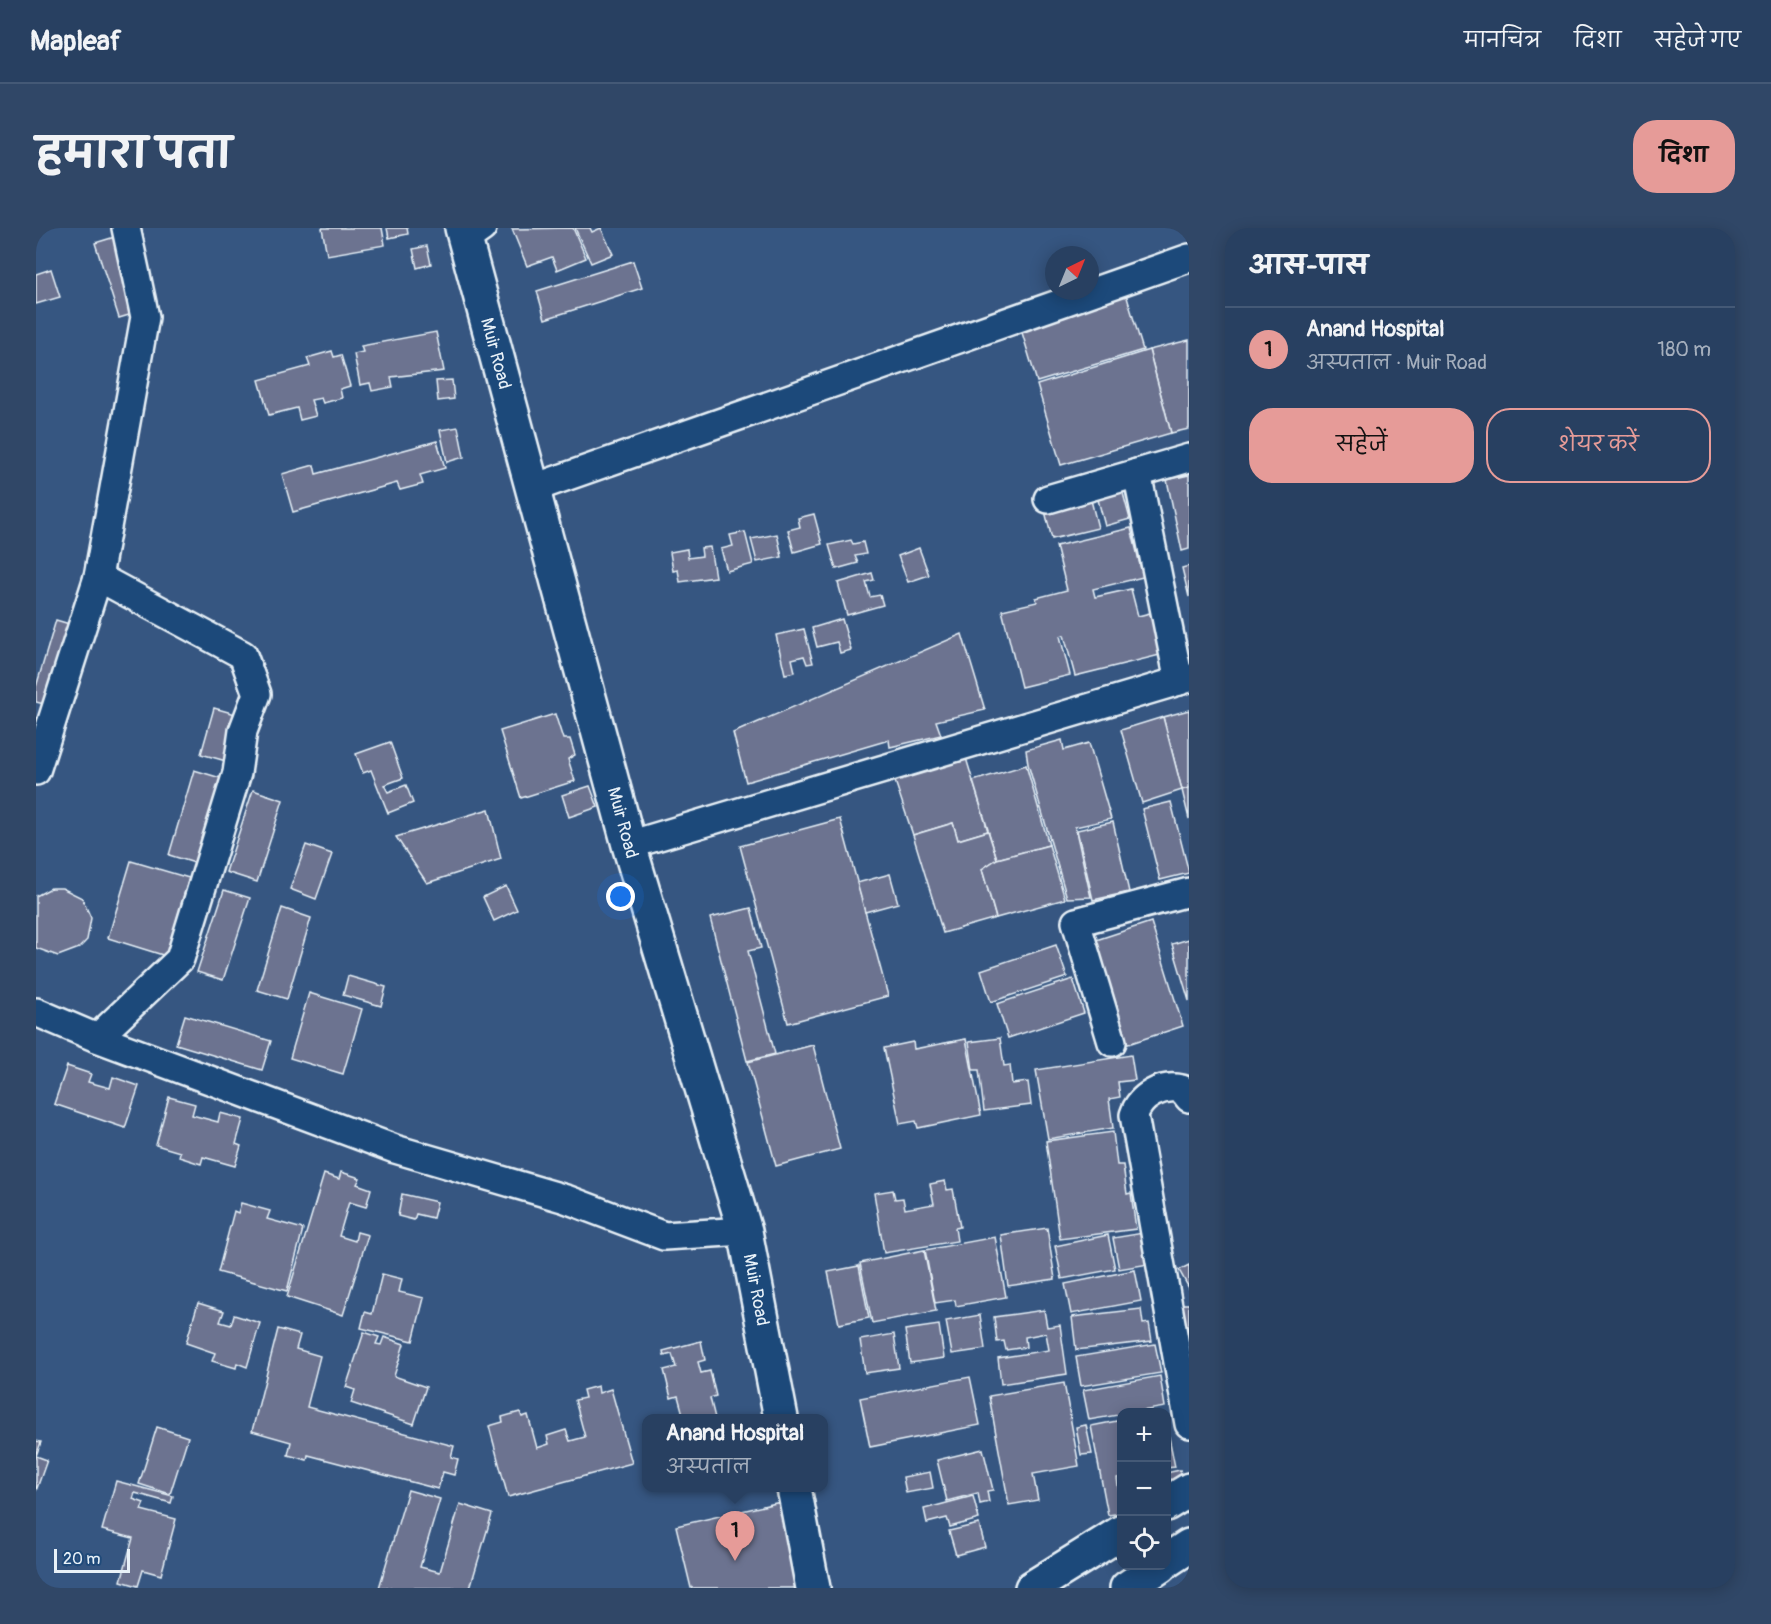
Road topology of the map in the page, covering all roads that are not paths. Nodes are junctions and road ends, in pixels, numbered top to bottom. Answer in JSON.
{"nodes":[{"id":1,"x":126,"y":228,"type":"edge"},
{"id":2,"x":470,"y":232,"type":"edge"},
{"id":3,"x":1189,"y":258,"type":"edge"},
{"id":4,"x":1189,"y":458,"type":"edge"},
{"id":5,"x":1137,"y":473,"type":"junction"},
{"id":6,"x":531,"y":489,"type":"junction"},
{"id":7,"x":1048,"y":500,"type":"dead end"},
{"id":8,"x":98,"y":577,"type":"junction"},
{"id":9,"x":1184,"y":679,"type":"edge"},
{"id":10,"x":36,"y":771,"type":"edge"},
{"id":11,"x":629,"y":845,"type":"junction"},
{"id":12,"x":1189,"y":891,"type":"edge"},
{"id":13,"x":36,"y":1012,"type":"edge"},
{"id":14,"x":97,"y":1038,"type":"junction"},
{"id":15,"x":1112,"y":1042,"type":"dead end"},
{"id":16,"x":1189,"y":1098,"type":"edge"},
{"id":17,"x":745,"y":1231,"type":"junction"},
{"id":18,"x":780,"y":1414,"type":"edge"},
{"id":19,"x":1189,"y":1424,"type":"edge"},
{"id":20,"x":1189,"y":1490,"type":"edge"},
{"id":21,"x":795,"y":1492,"type":"edge"},
{"id":22,"x":1171,"y":1501,"type":"edge"},
{"id":23,"x":1117,"y":1535,"type":"edge"},
{"id":24,"x":1189,"y":1546,"type":"edge"},
{"id":25,"x":1171,"y":1558,"type":"edge"},
{"id":26,"x":1154,"y":1570,"type":"edge"},
{"id":27,"x":813,"y":1588,"type":"edge"},
{"id":28,"x":1032,"y":1588,"type":"edge"},
{"id":29,"x":1127,"y":1588,"type":"edge"}],
"edges":[{"from":1,"to":8,"type":"street"},
{"from":2,"to":6,"type":"street","name":"Muir Road"},
{"from":3,"to":6,"type":"street"},
{"from":4,"to":5,"type":"street"},
{"from":5,"to":7,"type":"street"},
{"from":5,"to":9,"type":"street"},
{"from":6,"to":11,"type":"street","name":"Muir Road"},
{"from":8,"to":10,"type":"street"},
{"from":8,"to":14,"type":"street"},
{"from":9,"to":11,"type":"street"},
{"from":11,"to":17,"type":"street","name":"Muir Road"},
{"from":12,"to":15,"type":"street"},
{"from":13,"to":14,"type":"street"},
{"from":14,"to":17,"type":"street"},
{"from":16,"to":19,"type":"street"},
{"from":17,"to":18,"type":"street","name":"Muir Road"},
{"from":20,"to":22,"type":"street"},
{"from":21,"to":27,"type":"street"},
{"from":23,"to":28,"type":"street"},
{"from":24,"to":25,"type":"street"},
{"from":26,"to":29,"type":"street"}]}
